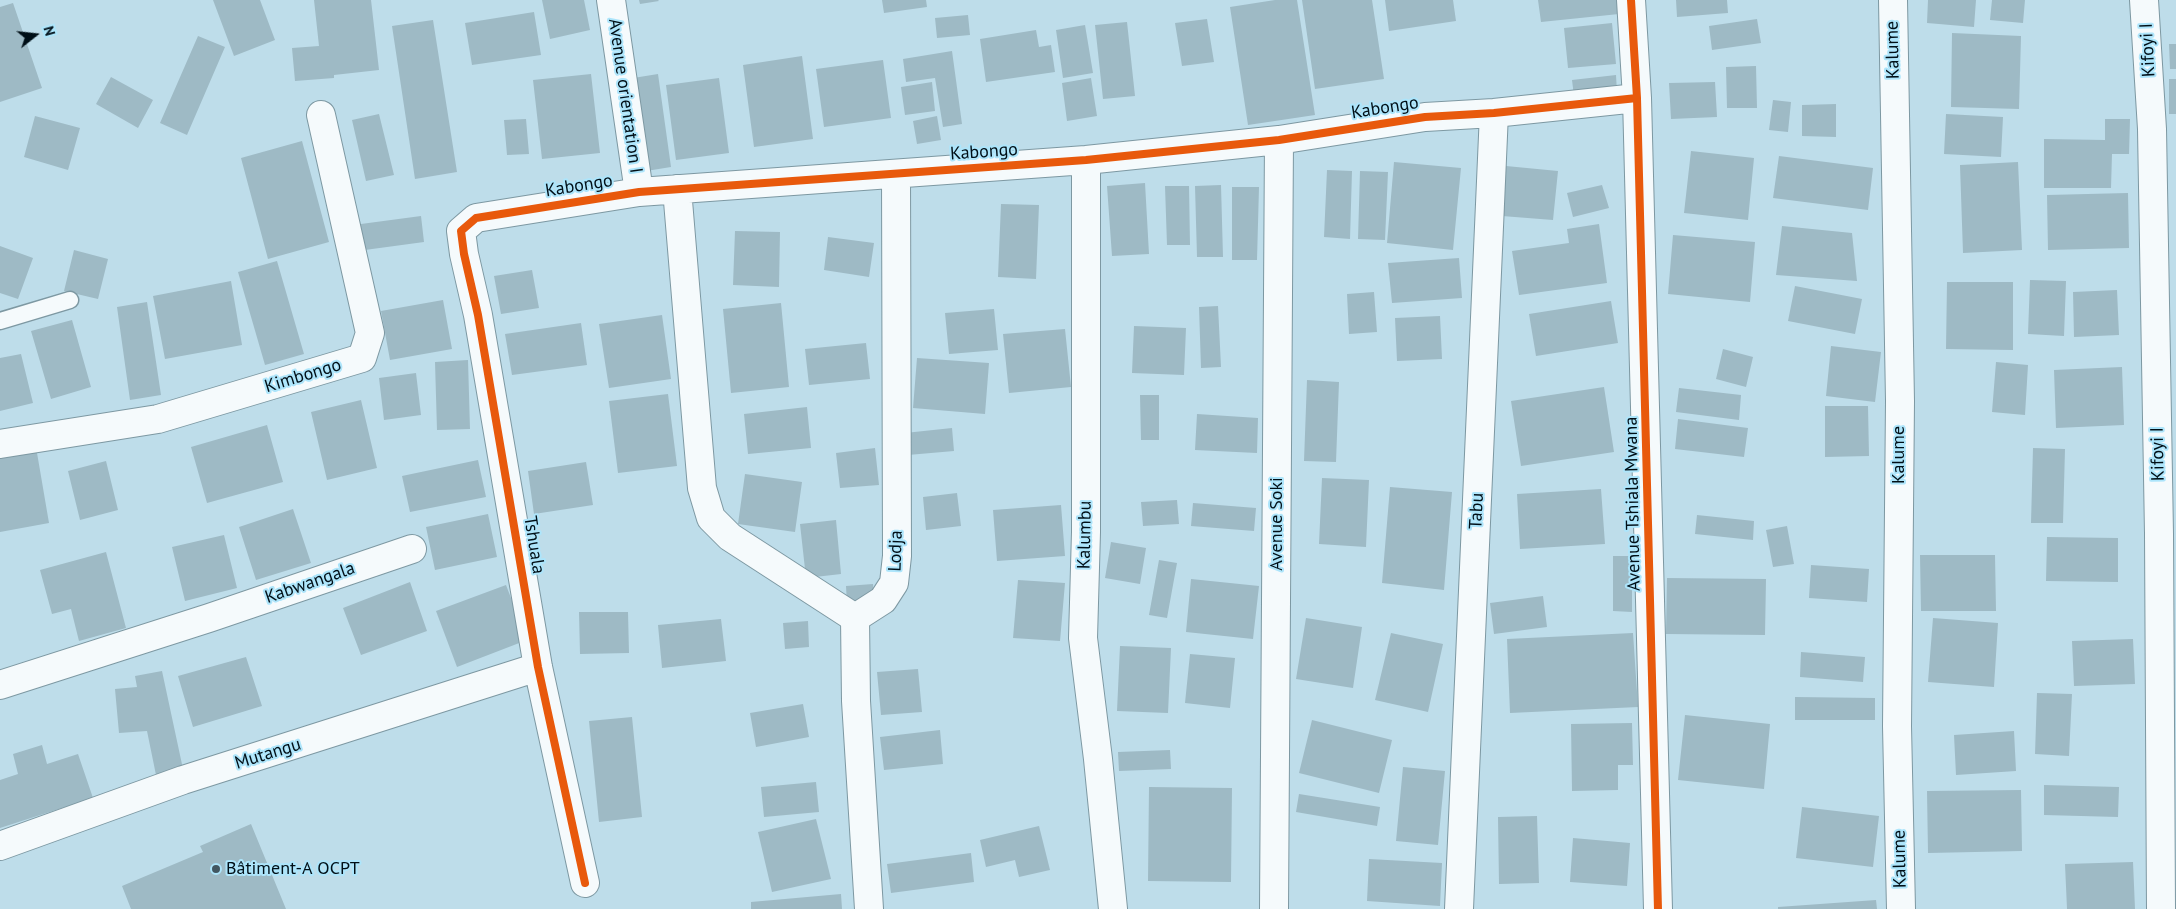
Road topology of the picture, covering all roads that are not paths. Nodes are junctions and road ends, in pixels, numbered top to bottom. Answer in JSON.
{"nodes":[{"id":1,"x":611,"y":0,"type":"edge"},
{"id":2,"x":1631,"y":0,"type":"edge"},
{"id":3,"x":1892,"y":0,"type":"edge"},
{"id":4,"x":2144,"y":0,"type":"edge"},
{"id":5,"x":1637,"y":98,"type":"junction"},
{"id":6,"x":1494,"y":113,"type":"junction"},
{"id":7,"x":321,"y":115,"type":"dead end"},
{"id":8,"x":1280,"y":140,"type":"junction"},
{"id":9,"x":1086,"y":160,"type":"junction"},
{"id":10,"x":896,"y":174,"type":"junction"},
{"id":11,"x":677,"y":189,"type":"junction"},
{"id":12,"x":639,"y":192,"type":"junction"},
{"id":13,"x":476,"y":218,"type":"joint"},
{"id":14,"x":70,"y":300,"type":"dead end"},
{"id":15,"x":0,"y":321,"type":"edge"},
{"id":16,"x":0,"y":444,"type":"edge"},
{"id":17,"x":412,"y":549,"type":"dead end"},
{"id":18,"x":855,"y":618,"type":"junction"},
{"id":19,"x":538,"y":667,"type":"junction"},
{"id":20,"x":0,"y":685,"type":"edge"},
{"id":21,"x":0,"y":846,"type":"edge"},
{"id":22,"x":585,"y":882,"type":"dead end"},
{"id":23,"x":869,"y":909,"type":"edge"},
{"id":24,"x":1114,"y":909,"type":"edge"},
{"id":25,"x":1274,"y":909,"type":"edge"},
{"id":26,"x":1459,"y":909,"type":"edge"},
{"id":27,"x":1658,"y":909,"type":"edge"},
{"id":28,"x":1901,"y":909,"type":"edge"},
{"id":29,"x":2161,"y":909,"type":"edge"}],
"edges":[{"from":1,"to":12,"type":"street","name":"Avenue orientation I"},
{"from":2,"to":5,"type":"street","name":"Avenue Tshiala Mwana"},
{"from":3,"to":28,"type":"street","name":"Kalume"},
{"from":4,"to":29,"type":"street","name":"Kifoyi I"},
{"from":5,"to":6,"type":"street","name":"Kabongo"},
{"from":5,"to":27,"type":"street","name":"Avenue Tshiala Mwana"},
{"from":6,"to":8,"type":"street","name":"Kabongo"},
{"from":6,"to":26,"type":"street","name":"Tabu"},
{"from":7,"to":16,"type":"street","name":"Kimbongo"},
{"from":8,"to":9,"type":"street","name":"Kabongo"},
{"from":8,"to":25,"type":"street","name":"Avenue Soki"},
{"from":9,"to":10,"type":"street","name":"Kabongo"},
{"from":9,"to":24,"type":"street","name":"Kalumbu"},
{"from":10,"to":11,"type":"street","name":"Kabongo"},
{"from":10,"to":18,"type":"street","name":"Lodja"},
{"from":11,"to":12,"type":"street","name":"Kabongo"},
{"from":11,"to":18,"type":"street"},
{"from":12,"to":13,"type":"street","name":"Kabongo"},
{"from":13,"to":19,"type":"street","name":"Tshuala"},
{"from":14,"to":15,"type":"lane"},
{"from":17,"to":20,"type":"street","name":"Kabwangala"},
{"from":18,"to":23,"type":"street"},
{"from":19,"to":21,"type":"street","name":"Mutangu"},
{"from":19,"to":22,"type":"street","name":"Tshuala"}]}
